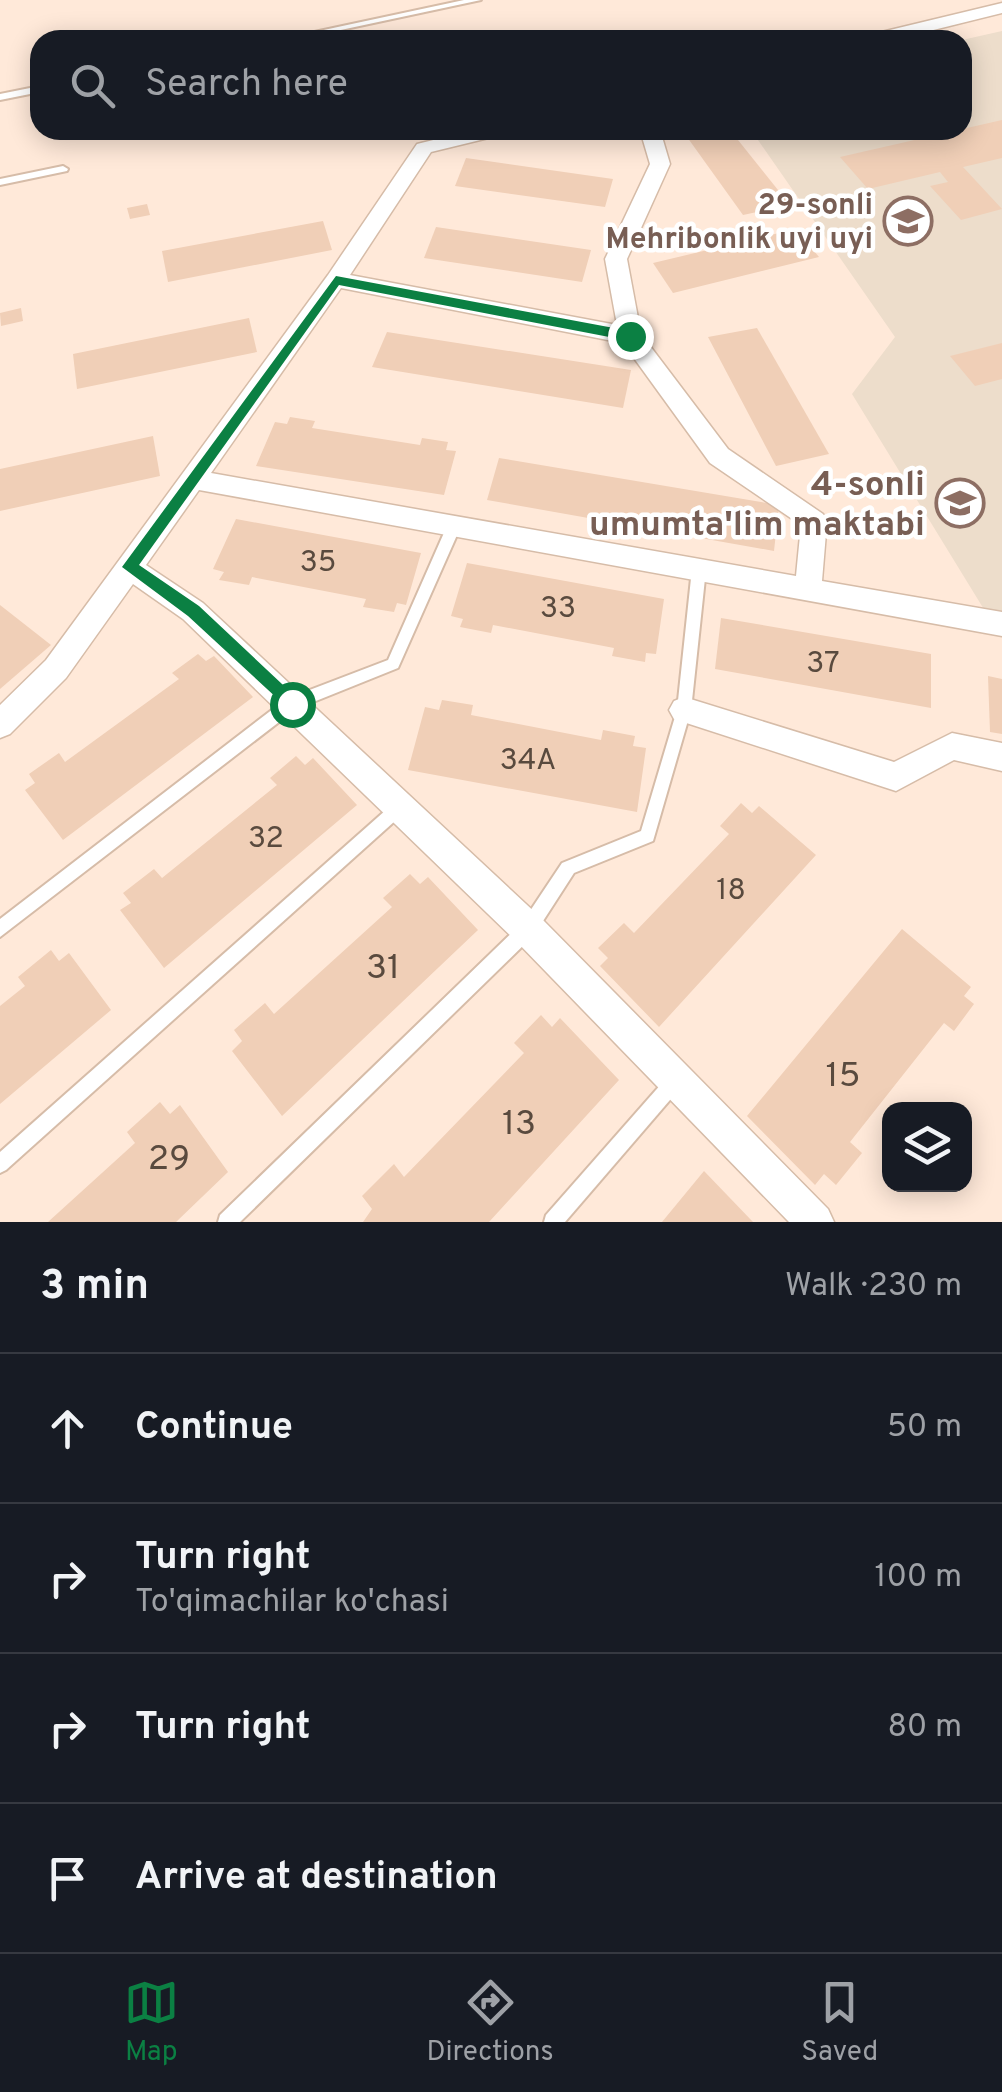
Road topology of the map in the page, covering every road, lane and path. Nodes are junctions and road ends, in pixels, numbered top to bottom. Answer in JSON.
{"nodes":[{"id":1,"x":477,"y":0,"type":"edge"},
{"id":2,"x":1002,"y":8,"type":"edge"},
{"id":3,"x":330,"y":30,"type":"edge"},
{"id":4,"x":912,"y":30,"type":"edge"},
{"id":5,"x":30,"y":91,"type":"edge"},
{"id":6,"x":0,"y":97,"type":"edge"},
{"id":7,"x":457,"y":140,"type":"edge"},
{"id":8,"x":653,"y":140,"type":"edge"},
{"id":9,"x":63,"y":169,"type":"dead end"},
{"id":10,"x":0,"y":182,"type":"edge"},
{"id":11,"x":336,"y":280,"type":"junction"},
{"id":12,"x":630,"y":336,"type":"junction"},
{"id":13,"x":192,"y":479,"type":"junction"},
{"id":14,"x":454,"y":526,"type":"junction"},
{"id":15,"x":130,"y":567,"type":"junction"},
{"id":16,"x":699,"y":569,"type":"junction"},
{"id":17,"x":808,"y":588,"type":"junction"},
{"id":18,"x":1002,"y":624,"type":"edge"},
{"id":19,"x":292,"y":704,"type":"junction"},
{"id":20,"x":684,"y":710,"type":"junction"},
{"id":21,"x":0,"y":725,"type":"edge"},
{"id":22,"x":1002,"y":757,"type":"edge"},
{"id":23,"x":400,"y":807,"type":"junction"},
{"id":24,"x":528,"y":928,"type":"junction"},
{"id":25,"x":0,"y":929,"type":"edge"},
{"id":26,"x":677,"y":1080,"type":"junction"},
{"id":27,"x":0,"y":1164,"type":"edge"},
{"id":28,"x":228,"y":1222,"type":"edge"},
{"id":29,"x":553,"y":1222,"type":"edge"},
{"id":30,"x":816,"y":1222,"type":"edge"}],
"edges":[{"from":1,"to":3,"type":"lane"},
{"from":2,"to":4,"type":"street"},
{"from":5,"to":6,"type":"lane"},
{"from":7,"to":11,"type":"street"},
{"from":8,"to":12,"type":"street"},
{"from":9,"to":10,"type":"lane"},
{"from":11,"to":12,"type":"street"},
{"from":11,"to":13,"type":"street"},
{"from":12,"to":17,"type":"street"},
{"from":13,"to":14,"type":"street"},
{"from":13,"to":15,"type":"street"},
{"from":14,"to":16,"type":"street"},
{"from":14,"to":19,"type":"lane"},
{"from":15,"to":19,"type":"street"},
{"from":15,"to":21,"type":"street"},
{"from":16,"to":17,"type":"street"},
{"from":16,"to":20,"type":"lane"},
{"from":17,"to":18,"type":"street"},
{"from":19,"to":23,"type":"street"},
{"from":19,"to":25,"type":"lane"},
{"from":20,"to":22,"type":"street"},
{"from":20,"to":24,"type":"lane"},
{"from":23,"to":24,"type":"street"},
{"from":23,"to":27,"type":"lane"},
{"from":24,"to":26,"type":"street"},
{"from":24,"to":28,"type":"lane"},
{"from":26,"to":29,"type":"lane"},
{"from":26,"to":30,"type":"street"}]}
